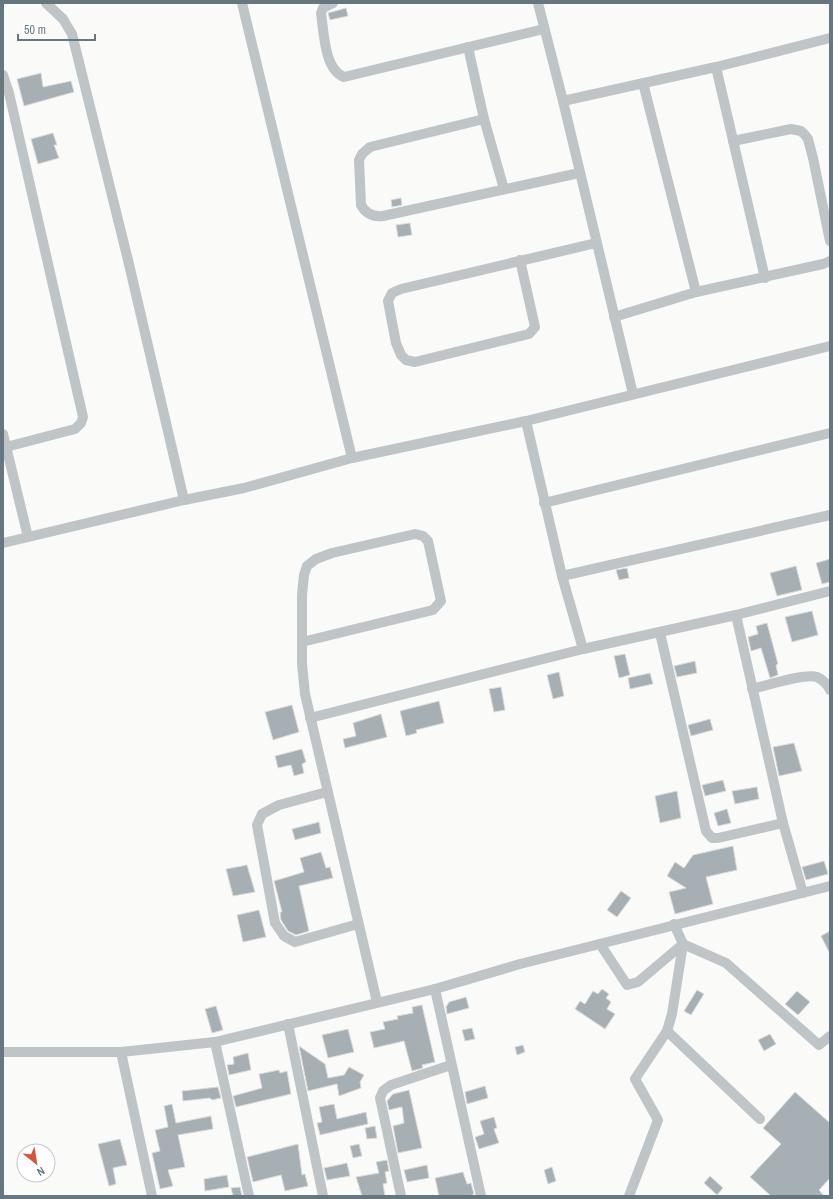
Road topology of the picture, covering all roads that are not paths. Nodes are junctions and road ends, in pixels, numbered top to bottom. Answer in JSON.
{"nodes":[{"id":1,"x":46,"y":3,"type":"edge"},
{"id":2,"x":242,"y":3,"type":"edge"},
{"id":3,"x":334,"y":3,"type":"edge"},
{"id":4,"x":538,"y":3,"type":"edge"},
{"id":5,"x":544,"y":29,"type":"junction"},
{"id":6,"x":830,"y":38,"type":"edge"},
{"id":7,"x":468,"y":47,"type":"junction"},
{"id":8,"x":716,"y":67,"type":"junction"},
{"id":9,"x":3,"y":75,"type":"edge"},
{"id":10,"x":643,"y":83,"type":"junction"},
{"id":11,"x":563,"y":101,"type":"junction"},
{"id":12,"x":484,"y":119,"type":"junction"},
{"id":13,"x":733,"y":141,"type":"junction"},
{"id":14,"x":579,"y":173,"type":"junction"},
{"id":15,"x":504,"y":189,"type":"junction"},
{"id":16,"x":830,"y":241,"type":"edge"},
{"id":17,"x":596,"y":243,"type":"junction"},
{"id":18,"x":520,"y":260,"type":"junction"},
{"id":19,"x":830,"y":261,"type":"edge"},
{"id":20,"x":765,"y":278,"type":"junction"},
{"id":21,"x":696,"y":292,"type":"junction"},
{"id":22,"x":614,"y":316,"type":"junction"},
{"id":23,"x":830,"y":346,"type":"edge"},
{"id":24,"x":633,"y":394,"type":"junction"},
{"id":25,"x":526,"y":420,"type":"junction"},
{"id":26,"x":830,"y":433,"type":"edge"},
{"id":27,"x":3,"y":434,"type":"edge"},
{"id":28,"x":6,"y":447,"type":"junction"},
{"id":29,"x":352,"y":458,"type":"junction"},
{"id":30,"x":184,"y":500,"type":"junction"},
{"id":31,"x":544,"y":503,"type":"junction"},
{"id":32,"x":830,"y":514,"type":"edge"},
{"id":33,"x":28,"y":537,"type":"junction"},
{"id":34,"x":3,"y":543,"type":"edge"},
{"id":35,"x":562,"y":576,"type":"junction"},
{"id":36,"x":830,"y":591,"type":"edge"},
{"id":37,"x":736,"y":615,"type":"junction"},
{"id":38,"x":660,"y":632,"type":"junction"},
{"id":39,"x":302,"y":642,"type":"junction"},
{"id":40,"x":583,"y":649,"type":"junction"},
{"id":41,"x":752,"y":689,"type":"junction"},
{"id":42,"x":830,"y":690,"type":"edge"},
{"id":43,"x":310,"y":718,"type":"junction"},
{"id":44,"x":328,"y":792,"type":"junction"},
{"id":45,"x":784,"y":823,"type":"junction"},
{"id":46,"x":830,"y":886,"type":"edge"},
{"id":47,"x":803,"y":893,"type":"junction"},
{"id":48,"x":358,"y":924,"type":"junction"},
{"id":49,"x":674,"y":924,"type":"junction"},
{"id":50,"x":600,"y":944,"type":"junction"},
{"id":51,"x":684,"y":944,"type":"junction"},
{"id":52,"x":435,"y":989,"type":"junction"},
{"id":53,"x":376,"y":1002,"type":"junction"},
{"id":54,"x":288,"y":1024,"type":"junction"},
{"id":55,"x":667,"y":1031,"type":"junction"},
{"id":56,"x":830,"y":1036,"type":"edge"},
{"id":57,"x":216,"y":1042,"type":"junction"},
{"id":58,"x":3,"y":1052,"type":"edge"},
{"id":59,"x":121,"y":1052,"type":"junction"},
{"id":60,"x":451,"y":1065,"type":"junction"},
{"id":61,"x":760,"y":1120,"type":"dead end"},
{"id":62,"x":152,"y":1196,"type":"edge"},
{"id":63,"x":249,"y":1196,"type":"edge"},
{"id":64,"x":323,"y":1196,"type":"edge"},
{"id":65,"x":401,"y":1196,"type":"edge"},
{"id":66,"x":481,"y":1196,"type":"edge"},
{"id":67,"x":629,"y":1196,"type":"edge"}],
"edges":[{"from":1,"to":30,"type":"street"},
{"from":2,"to":29,"type":"street"},
{"from":3,"to":7,"type":"street"},
{"from":4,"to":5,"type":"street"},
{"from":5,"to":7,"type":"street"},
{"from":5,"to":11,"type":"street"},
{"from":6,"to":8,"type":"street"},
{"from":7,"to":12,"type":"street"},
{"from":8,"to":10,"type":"street"},
{"from":8,"to":13,"type":"street"},
{"from":9,"to":28,"type":"street"},
{"from":10,"to":11,"type":"street"},
{"from":10,"to":21,"type":"street"},
{"from":11,"to":14,"type":"street"},
{"from":12,"to":15,"type":"street"},
{"from":12,"to":15,"type":"street"},
{"from":13,"to":16,"type":"street"},
{"from":13,"to":20,"type":"street"},
{"from":14,"to":15,"type":"street"},
{"from":14,"to":17,"type":"street"},
{"from":17,"to":18,"type":"street"},
{"from":17,"to":22,"type":"street"},
{"from":18,"to":18,"type":"street"},
{"from":19,"to":20,"type":"street"},
{"from":20,"to":21,"type":"street"},
{"from":21,"to":22,"type":"street"},
{"from":22,"to":24,"type":"street"},
{"from":23,"to":24,"type":"street"},
{"from":24,"to":25,"type":"street"},
{"from":25,"to":29,"type":"street"},
{"from":25,"to":31,"type":"street"},
{"from":26,"to":31,"type":"street"},
{"from":27,"to":28,"type":"street"},
{"from":28,"to":33,"type":"street"},
{"from":29,"to":30,"type":"street"},
{"from":30,"to":33,"type":"street"},
{"from":31,"to":35,"type":"street"},
{"from":32,"to":35,"type":"street"},
{"from":33,"to":34,"type":"street"},
{"from":35,"to":40,"type":"street"},
{"from":36,"to":37,"type":"street"},
{"from":37,"to":38,"type":"street"},
{"from":37,"to":41,"type":"street"},
{"from":38,"to":40,"type":"street"},
{"from":38,"to":45,"type":"street"},
{"from":39,"to":39,"type":"street"},
{"from":39,"to":43,"type":"street"},
{"from":40,"to":43,"type":"street"},
{"from":41,"to":42,"type":"street"},
{"from":41,"to":45,"type":"street"},
{"from":43,"to":44,"type":"street"},
{"from":44,"to":48,"type":"street"},
{"from":44,"to":48,"type":"street"},
{"from":45,"to":47,"type":"street"},
{"from":46,"to":47,"type":"street"},
{"from":47,"to":49,"type":"street"},
{"from":48,"to":53,"type":"street"},
{"from":49,"to":50,"type":"street"},
{"from":49,"to":51,"type":"street"},
{"from":50,"to":51,"type":"street"},
{"from":50,"to":52,"type":"street"},
{"from":51,"to":55,"type":"street"},
{"from":51,"to":56,"type":"street"},
{"from":52,"to":53,"type":"street"},
{"from":52,"to":60,"type":"street"},
{"from":53,"to":54,"type":"street"},
{"from":54,"to":57,"type":"street"},
{"from":54,"to":64,"type":"street"},
{"from":55,"to":61,"type":"street"},
{"from":55,"to":67,"type":"street"},
{"from":57,"to":59,"type":"street"},
{"from":57,"to":63,"type":"street"},
{"from":58,"to":59,"type":"street"},
{"from":59,"to":62,"type":"street"},
{"from":60,"to":65,"type":"street"},
{"from":60,"to":66,"type":"street"}]}
